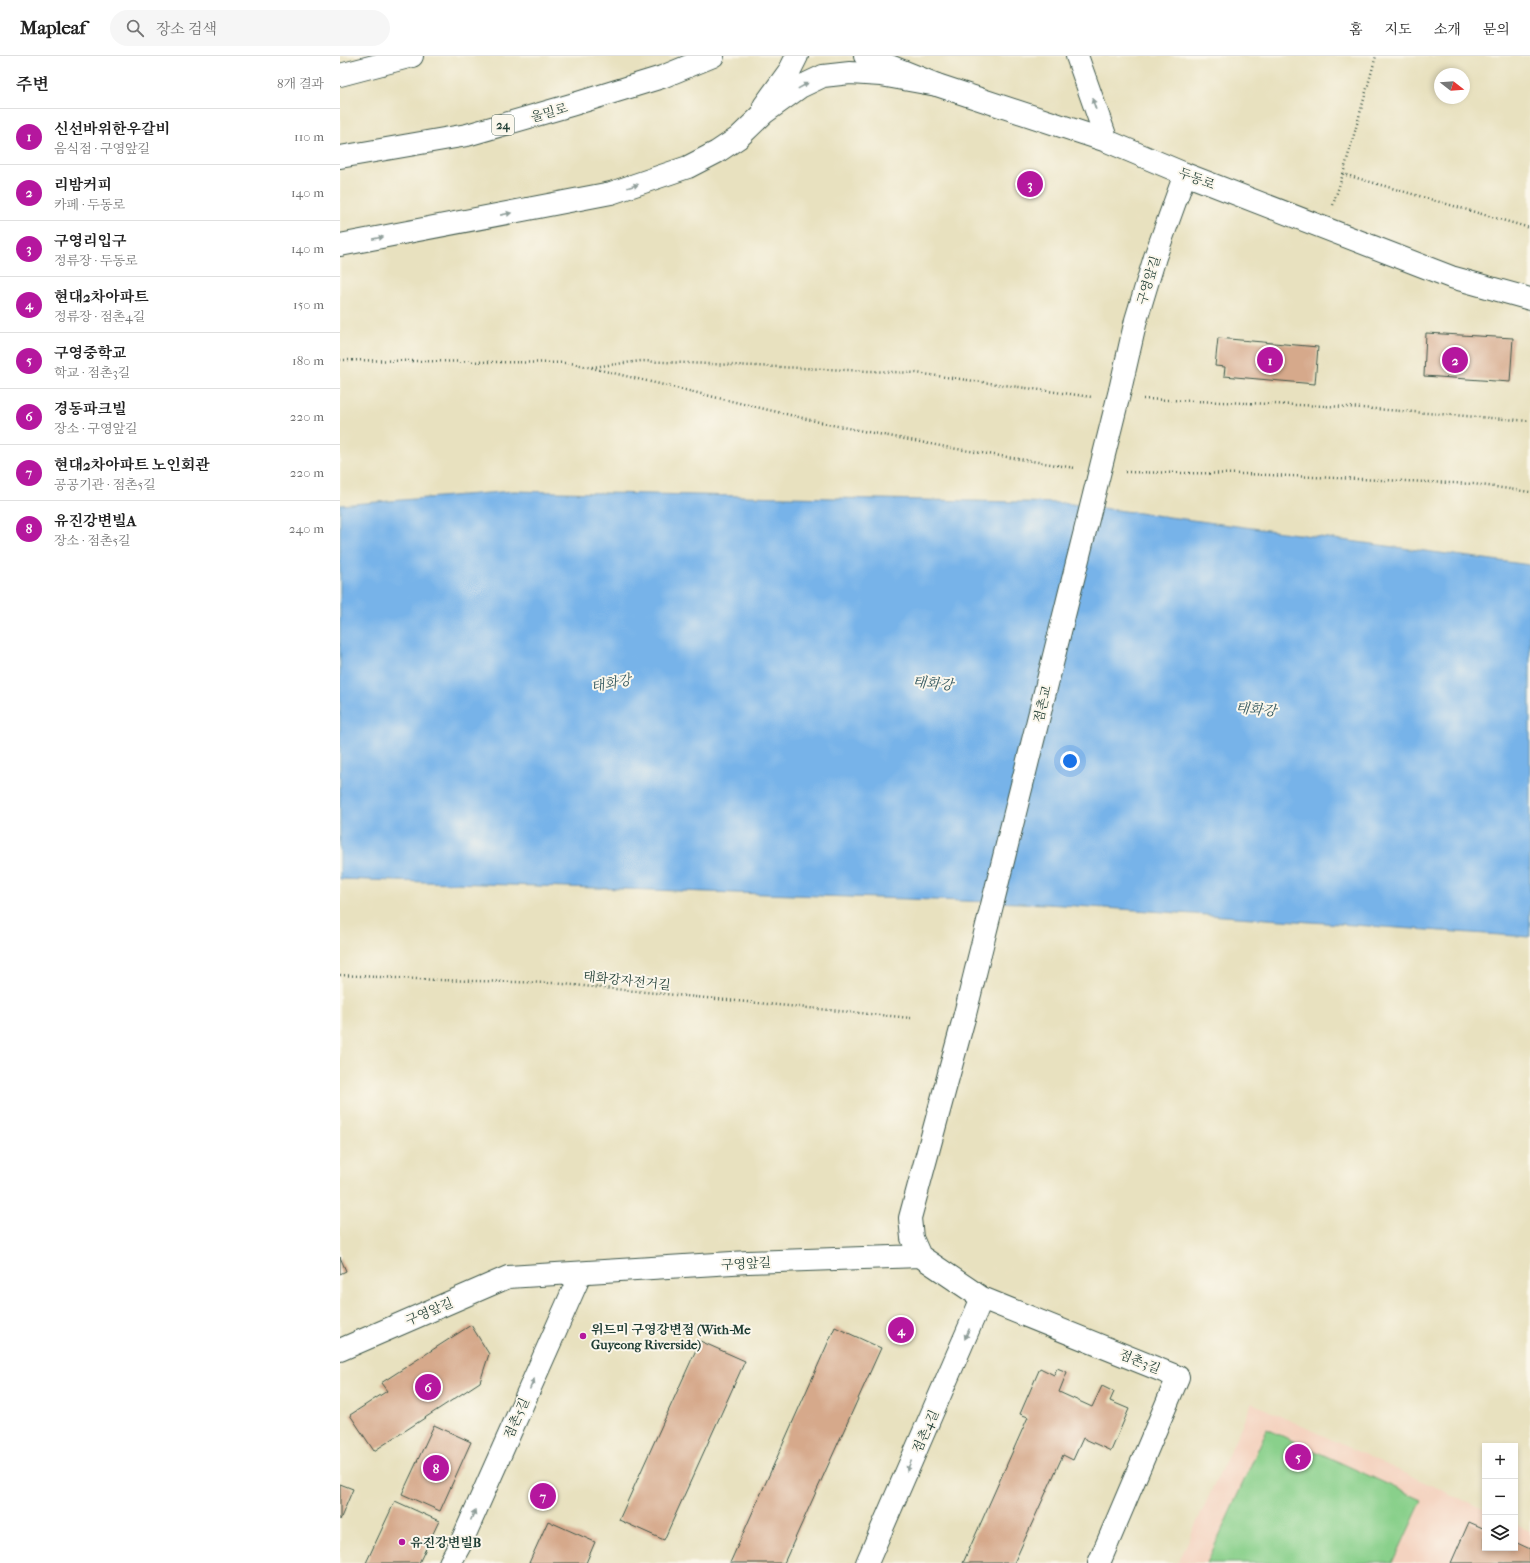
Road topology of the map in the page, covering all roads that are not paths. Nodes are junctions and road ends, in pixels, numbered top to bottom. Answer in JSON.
{"nodes":[{"id":1,"x":412,"y":56,"type":"edge"},
{"id":2,"x":713,"y":56,"type":"edge"},
{"id":3,"x":797,"y":56,"type":"edge"},
{"id":4,"x":865,"y":56,"type":"edge"},
{"id":5,"x":1078,"y":56,"type":"edge"},
{"id":6,"x":340,"y":75,"type":"edge"},
{"id":7,"x":936,"y":85,"type":"junction"},
{"id":8,"x":738,"y":138,"type":"junction"},
{"id":9,"x":1107,"y":141,"type":"junction"},
{"id":10,"x":340,"y":157,"type":"edge"},
{"id":11,"x":1185,"y":174,"type":"junction"},
{"id":12,"x":340,"y":245,"type":"edge"},
{"id":13,"x":1530,"y":299,"type":"edge"},
{"id":14,"x":1128,"y":395,"type":"joint"},
{"id":15,"x":920,"y":1256,"type":"junction"},
{"id":16,"x":581,"y":1273,"type":"junction"},
{"id":17,"x":982,"y":1298,"type":"junction"},
{"id":18,"x":340,"y":1350,"type":"edge"},
{"id":19,"x":450,"y":1563,"type":"edge"},
{"id":20,"x":867,"y":1563,"type":"edge"},
{"id":21,"x":1099,"y":1563,"type":"edge"}],
"edges":[{"from":1,"to":6,"type":"street"},
{"from":2,"to":10,"type":"street","name":"울밀로","number":"24"},
{"from":3,"to":8,"type":"street"},
{"from":4,"to":7,"type":"street","name":"두동로"},
{"from":9,"to":5,"type":"street","one_way":true},
{"from":8,"to":7,"type":"street","one_way":true},
{"from":7,"to":9,"type":"street","name":"두동로"},
{"from":12,"to":8,"type":"street","one_way":true},
{"from":9,"to":11,"type":"street","name":"두동로"},
{"from":11,"to":13,"type":"street","name":"두동로"},
{"from":11,"to":14,"type":"street","name":"구영앞길"},
{"from":14,"to":15,"type":"street","name":"점촌교","bridge":true},
{"from":15,"to":16,"type":"street","name":"구영앞길"},
{"from":15,"to":17,"type":"street","name":"점촌3길"},
{"from":16,"to":18,"type":"street","name":"구영앞길"},
{"from":19,"to":16,"type":"street","name":"점촌5길","one_way":true},
{"from":17,"to":20,"type":"street","name":"점촌4길","one_way":true},
{"from":17,"to":21,"type":"street","name":"점촌3길"}]}
